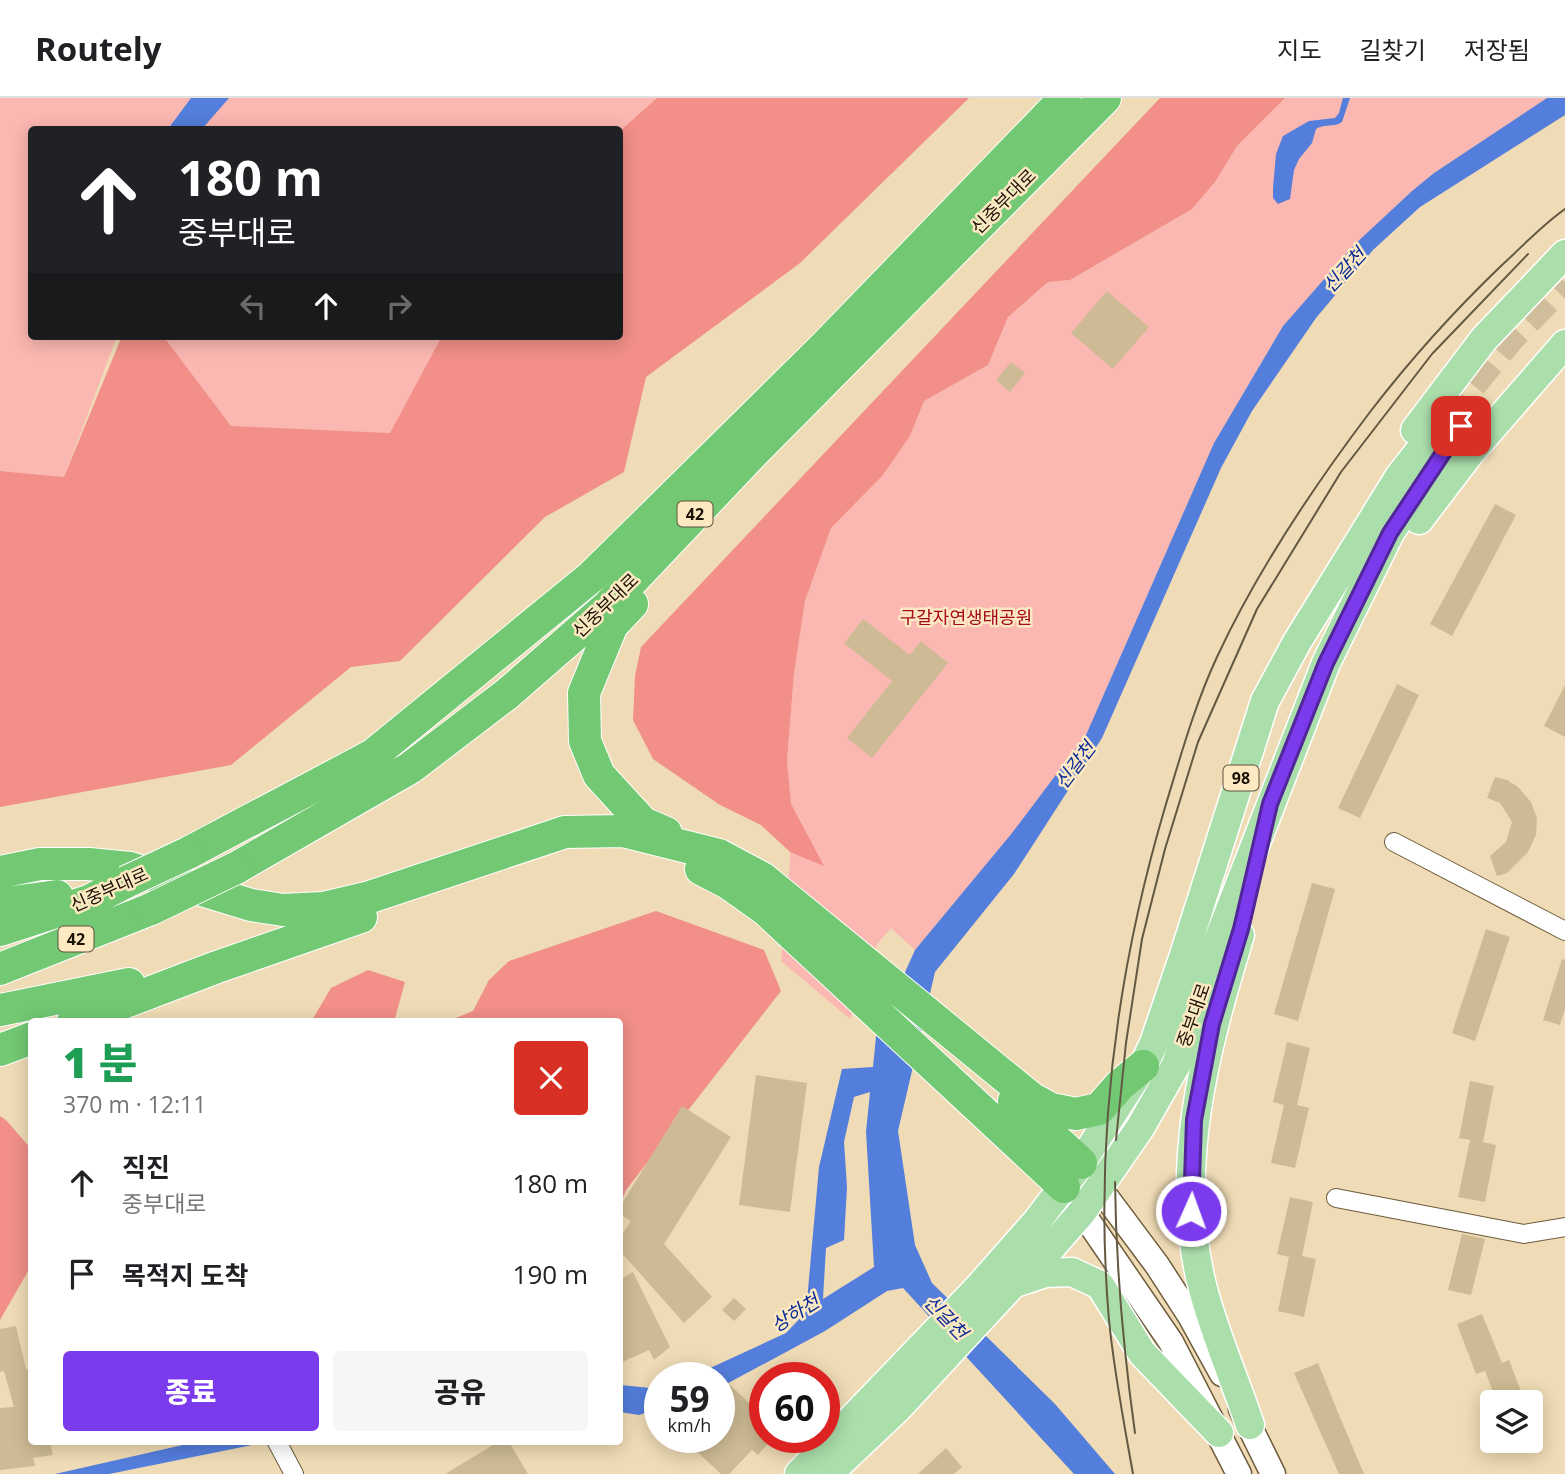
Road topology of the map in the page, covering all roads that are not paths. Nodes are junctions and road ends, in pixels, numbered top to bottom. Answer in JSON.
{"nodes":[{"id":1,"x":1065,"y":98,"type":"edge"},
{"id":2,"x":1105,"y":98,"type":"edge"},
{"id":3,"x":1123,"y":98,"type":"edge"},
{"id":4,"x":1565,"y":254,"type":"edge"},
{"id":5,"x":1565,"y":344,"type":"edge"},
{"id":6,"x":1326,"y":663,"type":"junction"},
{"id":7,"x":1265,"y":701,"type":"junction"},
{"id":8,"x":1270,"y":804,"type":"junction"},
{"id":9,"x":1394,"y":842,"type":"dead end"},
{"id":10,"x":719,"y":855,"type":"junction"},
{"id":11,"x":0,"y":872,"type":"edge"},
{"id":12,"x":89,"y":901,"type":"junction"},
{"id":13,"x":0,"y":904,"type":"edge"},
{"id":14,"x":0,"y":930,"type":"edge"},
{"id":15,"x":1565,"y":931,"type":"edge"},
{"id":16,"x":216,"y":967,"type":"junction"},
{"id":17,"x":0,"y":969,"type":"edge"},
{"id":18,"x":0,"y":1010,"type":"edge"},
{"id":19,"x":83,"y":1018,"type":"edge"},
{"id":20,"x":28,"y":1040,"type":"edge"},
{"id":21,"x":0,"y":1050,"type":"edge"},
{"id":22,"x":1143,"y":1066,"type":"junction"},
{"id":23,"x":1048,"y":1137,"type":"junction"},
{"id":24,"x":1073,"y":1175,"type":"junction"},
{"id":25,"x":1099,"y":1189,"type":"junction"},
{"id":26,"x":1336,"y":1198,"type":"dead end"},
{"id":27,"x":1083,"y":1212,"type":"junction"},
{"id":28,"x":1565,"y":1227,"type":"edge"},
{"id":29,"x":1012,"y":1285,"type":"junction"},
{"id":30,"x":986,"y":1297,"type":"junction"},
{"id":31,"x":889,"y":1399,"type":"junction"},
{"id":32,"x":1250,"y":1425,"type":"junction"},
{"id":33,"x":1219,"y":1433,"type":"junction"},
{"id":34,"x":278,"y":1445,"type":"edge"},
{"id":35,"x":290,"y":1468,"type":"edge"},
{"id":36,"x":799,"y":1474,"type":"edge"},
{"id":37,"x":828,"y":1474,"type":"edge"},
{"id":38,"x":1239,"y":1474,"type":"edge"},
{"id":39,"x":1273,"y":1474,"type":"edge"}],
"edges":[{"from":1,"to":12,"type":"highway","name":"신중부대로","number":"42","bridge":true},
{"from":2,"to":17,"type":"highway","name":"신중부대로","number":"42","bridge":true},
{"from":3,"to":10,"type":"highway"},
{"from":4,"to":7,"type":"main road"},
{"from":5,"to":6,"type":"main road"},
{"from":6,"to":7,"type":"main road","name":"중부대로","number":"98"},
{"from":6,"to":8,"type":"main road","name":"중부대로","number":"98"},
{"from":7,"to":22,"type":"main road","name":"중부대로","number":"98"},
{"from":8,"to":25,"type":"main road","name":"중부대로","number":"98"},
{"from":8,"to":32,"type":"main road"},
{"from":9,"to":15,"type":"street"},
{"from":10,"to":11,"type":"highway"},
{"from":10,"to":23,"type":"highway"},
{"from":12,"to":13,"type":"highway"},
{"from":12,"to":14,"type":"highway","name":"신중부대로","number":"42"},
{"from":16,"to":18,"type":"highway"},
{"from":16,"to":19,"type":"highway"},
{"from":16,"to":23,"type":"highway"},
{"from":20,"to":21,"type":"highway"},
{"from":22,"to":23,"type":"highway"},
{"from":22,"to":24,"type":"main road","name":"중부대로","number":"98"},
{"from":23,"to":24,"type":"highway"},
{"from":24,"to":25,"type":"main road"},
{"from":24,"to":27,"type":"main road"},
{"from":24,"to":30,"type":"main road","name":"중부대로","number":"98"},
{"from":25,"to":27,"type":"main road","name":"중부대로","number":"98"},
{"from":25,"to":32,"type":"main road"},
{"from":26,"to":28,"type":"street"},
{"from":27,"to":29,"type":"main road","name":"중부대로","number":"98"},
{"from":27,"to":33,"type":"main road"},
{"from":29,"to":30,"type":"main road","name":"중부대로","number":"98"},
{"from":29,"to":33,"type":"main road"},
{"from":30,"to":31,"type":"main road","number":"98"},
{"from":31,"to":36,"type":"main road","number":"98"},
{"from":31,"to":37,"type":"main road","number":"98"},
{"from":32,"to":39,"type":"main road"},
{"from":33,"to":38,"type":"main road"},
{"from":34,"to":35,"type":"street"}]}
